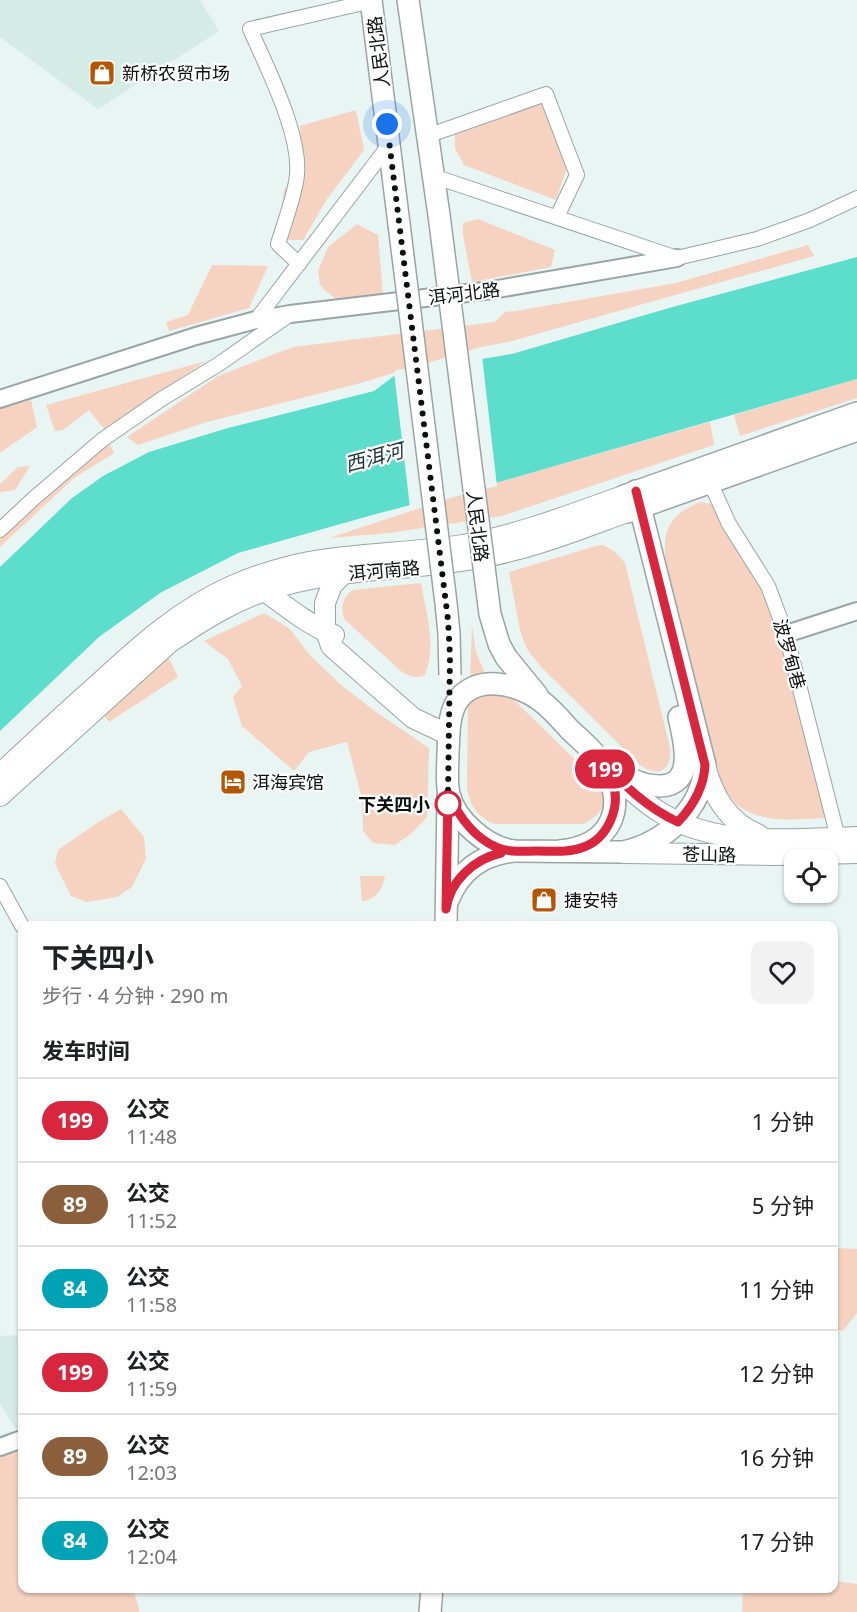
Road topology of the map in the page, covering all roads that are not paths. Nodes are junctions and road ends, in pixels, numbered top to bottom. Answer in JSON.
{"nodes":[{"id":1,"x":372,"y":0,"type":"edge"},
{"id":2,"x":408,"y":0,"type":"edge"},
{"id":3,"x":427,"y":136,"type":"junction"},
{"id":4,"x":389,"y":145,"type":"junction"},
{"id":5,"x":433,"y":176,"type":"junction"},
{"id":6,"x":857,"y":198,"type":"edge"},
{"id":7,"x":557,"y":217,"type":"junction"},
{"id":8,"x":677,"y":258,"type":"junction"},
{"id":9,"x":299,"y":264,"type":"junction"},
{"id":10,"x":290,"y":315,"type":"junction"},
{"id":11,"x":256,"y":320,"type":"junction"},
{"id":12,"x":0,"y":399,"type":"edge"},
{"id":13,"x":857,"y":413,"type":"edge"},
{"id":14,"x":857,"y":430,"type":"edge"},
{"id":15,"x":710,"y":482,"type":"junction"},
{"id":16,"x":632,"y":502,"type":"junction"},
{"id":17,"x":0,"y":530,"type":"edge"},
{"id":18,"x":364,"y":555,"type":"junction"},
{"id":19,"x":343,"y":574,"type":"junction"},
{"id":20,"x":248,"y":579,"type":"junction"},
{"id":21,"x":264,"y":591,"type":"junction"},
{"id":22,"x":857,"y":611,"type":"edge"},
{"id":23,"x":326,"y":632,"type":"junction"},
{"id":24,"x":786,"y":634,"type":"junction"},
{"id":25,"x":543,"y":702,"type":"junction"},
{"id":26,"x":448,"y":735,"type":"junction"},
{"id":27,"x":601,"y":761,"type":"junction"},
{"id":28,"x":705,"y":765,"type":"junction"},
{"id":29,"x":0,"y":774,"type":"edge"},
{"id":30,"x":448,"y":793,"type":"junction"},
{"id":31,"x":0,"y":796,"type":"edge"},
{"id":32,"x":678,"y":822,"type":"junction"},
{"id":33,"x":847,"y":838,"type":"edge"},
{"id":34,"x":782,"y":839,"type":"junction"},
{"id":35,"x":514,"y":851,"type":"junction"},
{"id":36,"x":560,"y":851,"type":"junction"},
{"id":37,"x":615,"y":852,"type":"junction"},
{"id":38,"x":857,"y":854,"type":"edge"},
{"id":39,"x":0,"y":885,"type":"edge"},
{"id":40,"x":446,"y":917,"type":"edge"},
{"id":41,"x":19,"y":921,"type":"edge"},
{"id":42,"x":18,"y":1440,"type":"edge"},
{"id":43,"x":0,"y":1447,"type":"edge"},
{"id":44,"x":432,"y":1593,"type":"edge"},
{"id":45,"x":430,"y":1612,"type":"edge"}],
"edges":[{"from":1,"to":4,"type":"main road","name":"人民北路"},
{"from":1,"to":9,"type":"street"},
{"from":2,"to":3,"type":"main road","name":"人民北路"},
{"from":3,"to":5,"type":"main road","name":"人民北路"},
{"from":3,"to":7,"type":"street"},
{"from":4,"to":9,"type":"street"},
{"from":4,"to":26,"type":"main road","name":"人民北路","bridge":true},
{"from":5,"to":7,"type":"street"},
{"from":5,"to":25,"type":"main road","name":"人民北路","bridge":true},
{"from":6,"to":8,"type":"street","name":"洱河北路"},
{"from":7,"to":8,"type":"street"},
{"from":8,"to":10,"type":"street","name":"洱河北路"},
{"from":9,"to":11,"type":"street"},
{"from":10,"to":11,"type":"street","name":"洱河北路"},
{"from":10,"to":17,"type":"street"},
{"from":11,"to":12,"type":"street","name":"洱河北路"},
{"from":13,"to":16,"type":"main road","name":"洱河南路"},
{"from":14,"to":15,"type":"main road","name":"洱河南路"},
{"from":15,"to":16,"type":"main road","name":"洱河南路"},
{"from":15,"to":24,"type":"street","name":"波罗甸巷"},
{"from":16,"to":18,"type":"main road","name":"洱河南路"},
{"from":16,"to":19,"type":"main road","name":"洱河南路"},
{"from":16,"to":27,"type":"main road"},
{"from":16,"to":28,"type":"main road"},
{"from":18,"to":19,"type":"main road"},
{"from":18,"to":20,"type":"main road","name":"洱河南路"},
{"from":19,"to":21,"type":"main road","name":"洱河南路"},
{"from":19,"to":23,"type":"main road"},
{"from":20,"to":21,"type":"main road"},
{"from":20,"to":29,"type":"main road","name":"洱河南路"},
{"from":21,"to":23,"type":"main road"},
{"from":21,"to":31,"type":"main road","name":"洱河南路"},
{"from":22,"to":24,"type":"street"},
{"from":23,"to":26,"type":"main road"},
{"from":24,"to":33,"type":"street","name":"波罗甸巷"},
{"from":25,"to":26,"type":"main road"},
{"from":25,"to":27,"type":"main road"},
{"from":26,"to":30,"type":"main road"},
{"from":27,"to":32,"type":"main road"},
{"from":27,"to":36,"type":"main road"},
{"from":28,"to":32,"type":"main road"},
{"from":28,"to":34,"type":"main road"},
{"from":30,"to":35,"type":"main road"},
{"from":30,"to":40,"type":"main road"},
{"from":32,"to":34,"type":"main road"},
{"from":32,"to":37,"type":"main road"},
{"from":33,"to":34,"type":"main road"},
{"from":35,"to":36,"type":"main road"},
{"from":35,"to":40,"type":"main road"},
{"from":36,"to":37,"type":"main road","name":"苍山路"},
{"from":37,"to":38,"type":"main road","name":"苍山路"},
{"from":39,"to":41,"type":"street"},
{"from":42,"to":43,"type":"street"},
{"from":44,"to":45,"type":"main road"}]}
